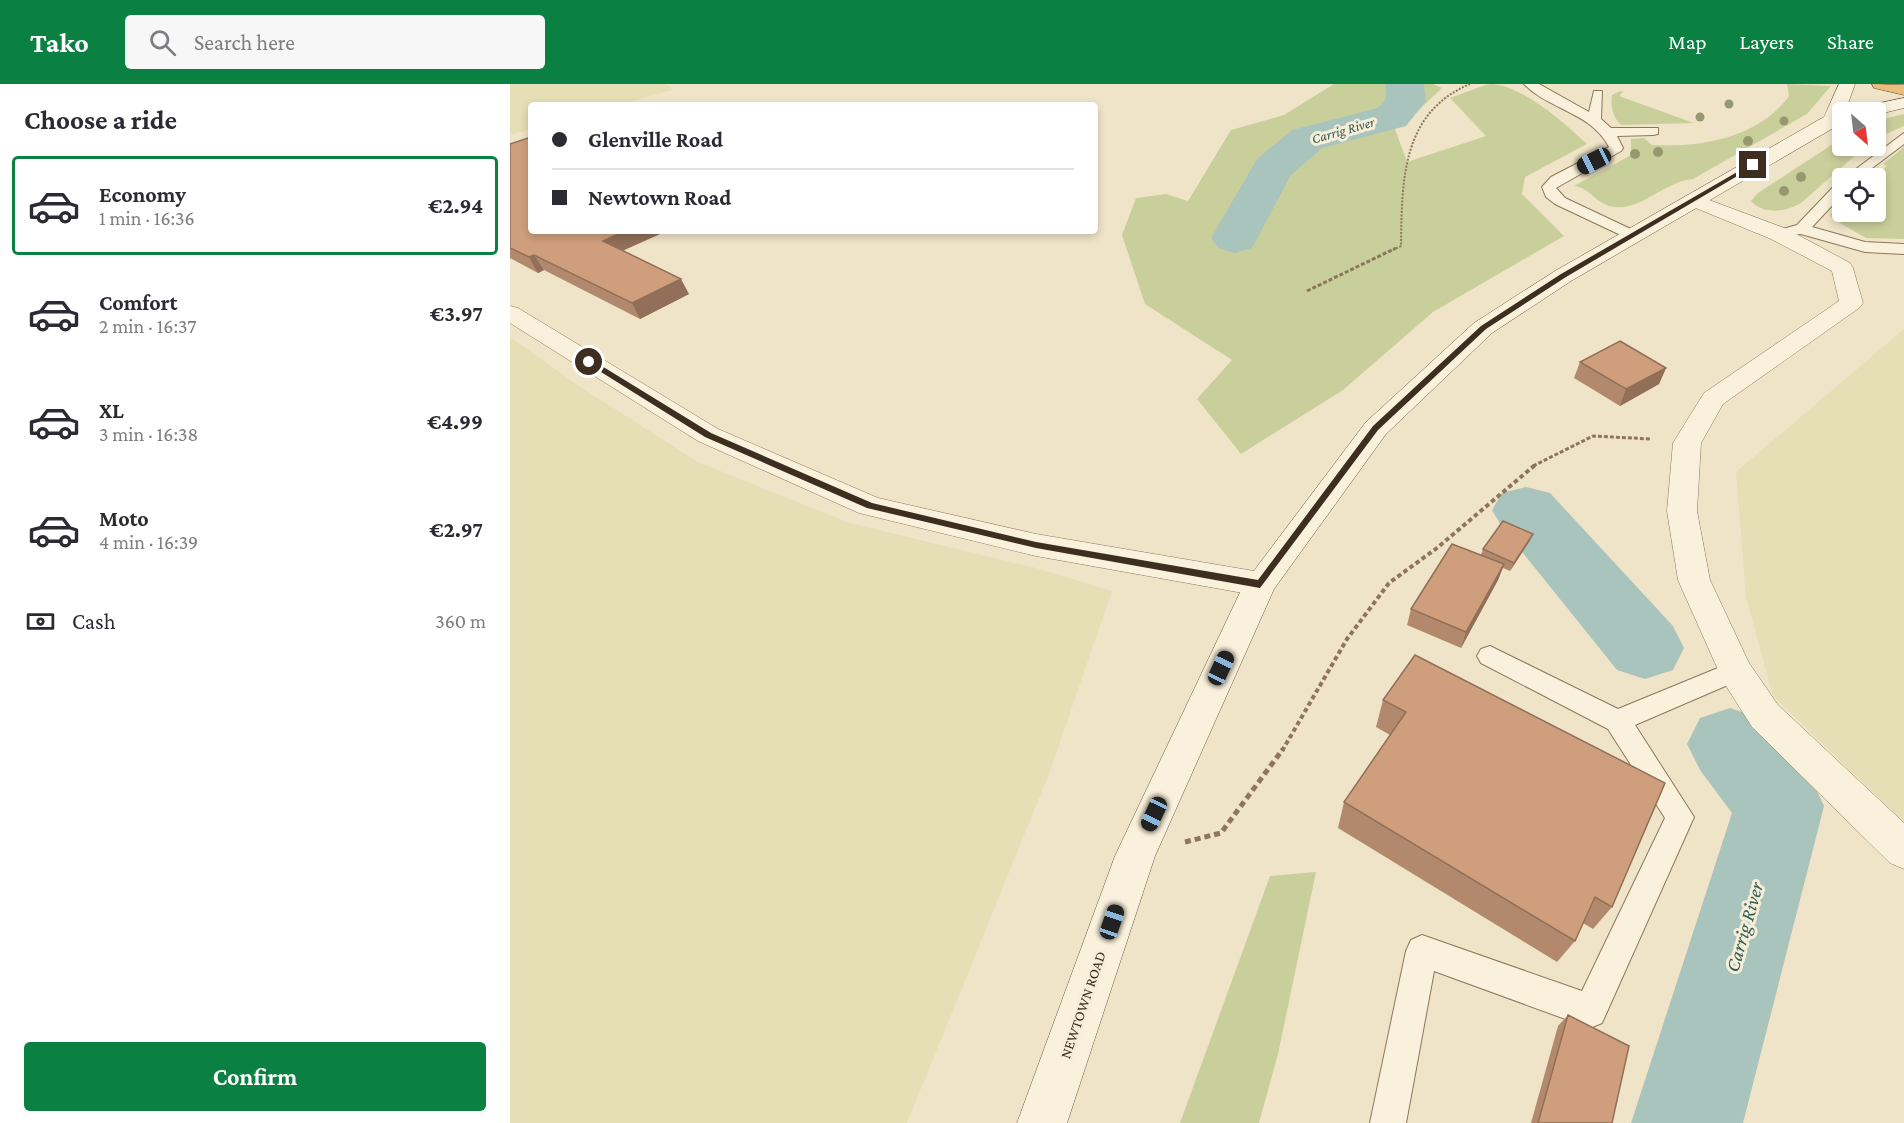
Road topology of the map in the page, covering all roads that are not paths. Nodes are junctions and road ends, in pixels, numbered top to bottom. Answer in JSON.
{"nodes":[{"id":1,"x":1530,"y":84,"type":"edge"},
{"id":2,"x":1847,"y":84,"type":"edge"},
{"id":3,"x":1880,"y":84,"type":"edge"},
{"id":4,"x":1904,"y":90,"type":"edge"},
{"id":5,"x":1598,"y":94,"type":"dead end"},
{"id":6,"x":1842,"y":102,"type":"edge"},
{"id":7,"x":1904,"y":104,"type":"edge"},
{"id":8,"x":1886,"y":108,"type":"edge"},
{"id":9,"x":1594,"y":120,"type":"junction"},
{"id":10,"x":1832,"y":122,"type":"edge"},
{"id":11,"x":1653,"y":131,"type":"dead end"},
{"id":12,"x":1608,"y":132,"type":"junction"},
{"id":13,"x":1904,"y":137,"type":"edge"},
{"id":14,"x":1864,"y":168,"type":"edge"},
{"id":15,"x":1832,"y":197,"type":"edge"},
{"id":16,"x":1693,"y":200,"type":"junction"},
{"id":17,"x":1802,"y":229,"type":"junction"},
{"id":18,"x":1779,"y":234,"type":"junction"},
{"id":19,"x":1632,"y":235,"type":"junction"},
{"id":20,"x":1904,"y":249,"type":"edge"},
{"id":21,"x":510,"y":313,"type":"edge"},
{"id":22,"x":1260,"y":584,"type":"junction"},
{"id":23,"x":1490,"y":656,"type":"dead end"},
{"id":24,"x":1735,"y":671,"type":"junction"},
{"id":25,"x":1617,"y":721,"type":"junction"},
{"id":26,"x":1904,"y":850,"type":"edge"},
{"id":27,"x":1042,"y":1123,"type":"edge"},
{"id":28,"x":1388,"y":1123,"type":"edge"}],
"edges":[{"from":1,"to":9,"type":"lane"},
{"from":2,"to":6,"type":"street","name":"NEWTOWN ROAD"},
{"from":3,"to":4,"type":"highway"},
{"from":5,"to":9,"type":"lane"},
{"from":7,"to":8,"type":"street"},
{"from":9,"to":12,"type":"lane"},
{"from":10,"to":16,"type":"street","name":"NEWTOWN ROAD"},
{"from":11,"to":12,"type":"lane"},
{"from":12,"to":19,"type":"lane"},
{"from":13,"to":14,"type":"lane"},
{"from":15,"to":17,"type":"lane"},
{"from":16,"to":18,"type":"street"},
{"from":16,"to":19,"type":"street","name":"NEWTOWN ROAD"},
{"from":17,"to":18,"type":"lane"},
{"from":17,"to":20,"type":"lane"},
{"from":18,"to":24,"type":"street"},
{"from":19,"to":22,"type":"street","name":"NEWTOWN ROAD"},
{"from":21,"to":22,"type":"street"},
{"from":22,"to":27,"type":"street","name":"NEWTOWN ROAD"},
{"from":23,"to":25,"type":"lane"},
{"from":24,"to":25,"type":"lane"},
{"from":24,"to":26,"type":"street"},
{"from":25,"to":28,"type":"lane"}]}
